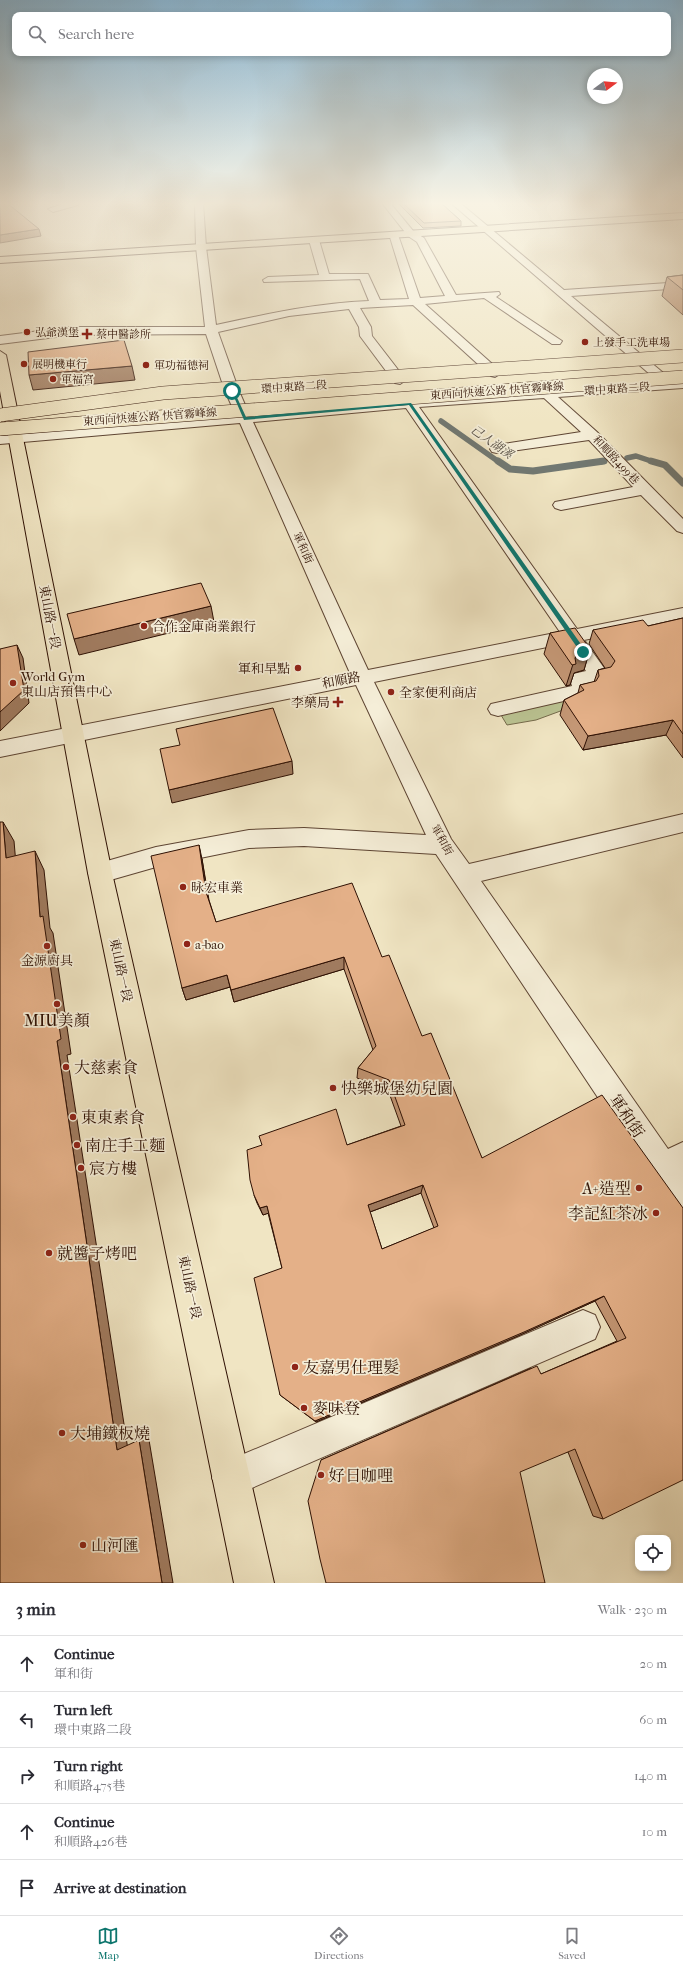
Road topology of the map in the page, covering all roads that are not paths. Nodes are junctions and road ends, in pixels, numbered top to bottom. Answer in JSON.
{"nodes":[{"id":1,"x":205,"y":277,"type":"edge"},
{"id":2,"x":325,"y":277,"type":"joint"},
{"id":3,"x":330,"y":277,"type":"edge"},
{"id":4,"x":364,"y":277,"type":"edge"},
{"id":5,"x":408,"y":277,"type":"edge"},
{"id":6,"x":441,"y":277,"type":"edge"},
{"id":7,"x":543,"y":277,"type":"edge"},
{"id":8,"x":284,"y":279,"type":"junction"},
{"id":9,"x":268,"y":280,"type":"dead end"},
{"id":10,"x":683,"y":284,"type":"edge"},
{"id":11,"x":562,"y":293,"type":"junction"},
{"id":12,"x":452,"y":298,"type":"junction"},
{"id":13,"x":416,"y":302,"type":"junction"},
{"id":14,"x":376,"y":304,"type":"junction"},
{"id":15,"x":353,"y":305,"type":"junction"},
{"id":16,"x":289,"y":313,"type":"junction"},
{"id":17,"x":211,"y":330,"type":"junction"},
{"id":18,"x":0,"y":340,"type":"edge"},
{"id":19,"x":556,"y":341,"type":"dead end"},
{"id":20,"x":0,"y":355,"type":"edge"},
{"id":21,"x":683,"y":356,"type":"edge"},
{"id":22,"x":683,"y":360,"type":"edge"},
{"id":23,"x":644,"y":362,"type":"junction"},
{"id":24,"x":683,"y":364,"type":"edge"},
{"id":25,"x":495,"y":373,"type":"junction"},
{"id":26,"x":683,"y":376,"type":"edge"},
{"id":27,"x":400,"y":380,"type":"junction"},
{"id":28,"x":677,"y":385,"type":"edge"},
{"id":29,"x":232,"y":391,"type":"junction"},
{"id":30,"x":547,"y":394,"type":"junction"},
{"id":31,"x":410,"y":404,"type":"junction"},
{"id":32,"x":244,"y":419,"type":"junction"},
{"id":33,"x":4,"y":423,"type":"edge"},
{"id":34,"x":592,"y":435,"type":"junction"},
{"id":35,"x":497,"y":449,"type":"dead end"},
{"id":36,"x":644,"y":490,"type":"junction"},
{"id":37,"x":561,"y":506,"type":"dead end"},
{"id":38,"x":683,"y":528,"type":"edge"},
{"id":39,"x":683,"y":614,"type":"edge"},
{"id":40,"x":570,"y":635,"type":"junction"},
{"id":41,"x":361,"y":676,"type":"junction"},
{"id":42,"x":498,"y":709,"type":"dead end"},
{"id":43,"x":73,"y":734,"type":"junction"},
{"id":44,"x":0,"y":749,"type":"edge"},
{"id":45,"x":683,"y":823,"type":"edge"},
{"id":46,"x":443,"y":845,"type":"junction"},
{"id":47,"x":100,"y":873,"type":"junction"},
{"id":48,"x":463,"y":874,"type":"junction"},
{"id":49,"x":673,"y":1163,"type":"edge"},
{"id":50,"x":683,"y":1198,"type":"edge"},
{"id":51,"x":583,"y":1327,"type":"edge"},
{"id":52,"x":231,"y":1478,"type":"junction"},
{"id":53,"x":254,"y":1583,"type":"edge"}],
"edges":[{"from":1,"to":17,"type":"street","name":"軍和街"},
{"from":2,"to":3,"type":"street"},
{"from":2,"to":8,"type":"street"},
{"from":4,"to":14,"type":"street"},
{"from":5,"to":13,"type":"street"},
{"from":6,"to":12,"type":"street"},
{"from":7,"to":11,"type":"street"},
{"from":8,"to":9,"type":"street"},
{"from":8,"to":16,"type":"street"},
{"from":10,"to":11,"type":"street"},
{"from":11,"to":23,"type":"street"},
{"from":12,"to":13,"type":"street"},
{"from":12,"to":19,"type":"street"},
{"from":13,"to":14,"type":"street"},
{"from":13,"to":25,"type":"street"},
{"from":14,"to":15,"type":"street"},
{"from":15,"to":16,"type":"street"},
{"from":15,"to":27,"type":"street"},
{"from":16,"to":17,"type":"street"},
{"from":17,"to":18,"type":"street"},
{"from":17,"to":29,"type":"street","name":"軍和街"},
{"from":20,"to":33,"type":"main road","name":"東山路一段"},
{"from":21,"to":33,"type":"main road","bridge":true},
{"from":22,"to":23,"type":"street","name":"環中東路二段"},
{"from":23,"to":25,"type":"street","name":"環中東路二段"},
{"from":23,"to":28,"type":"street"},
{"from":24,"to":33,"type":"main road","name":"東西向快速公路 快官霧峰線","bridge":true},
{"from":25,"to":27,"type":"street","name":"環中東路二段"},
{"from":26,"to":33,"type":"main road","name":"東西向快速公路 快官霧峰線","bridge":true},
{"from":27,"to":29,"type":"street","name":"環中東路二段"},
{"from":28,"to":30,"type":"street","name":"環中東路二段"},
{"from":29,"to":32,"type":"street","name":"軍和街"},
{"from":29,"to":33,"type":"street","name":"環中東路二段"},
{"from":30,"to":31,"type":"street","name":"環中東路二段"},
{"from":30,"to":34,"type":"street","name":"和順路499巷"},
{"from":31,"to":32,"type":"street","name":"環中東路二段"},
{"from":31,"to":40,"type":"street"},
{"from":32,"to":33,"type":"street","name":"環中東路二段"},
{"from":32,"to":41,"type":"street","name":"軍和街"},
{"from":33,"to":43,"type":"main road","name":"東山路一段"},
{"from":34,"to":35,"type":"street"},
{"from":34,"to":36,"type":"street","name":"和順路499巷"},
{"from":36,"to":37,"type":"street"},
{"from":36,"to":38,"type":"street","name":"和順路499巷"},
{"from":39,"to":40,"type":"street","name":"和順路"},
{"from":40,"to":41,"type":"street","name":"和順路"},
{"from":40,"to":42,"type":"street"},
{"from":41,"to":43,"type":"street","name":"和順路"},
{"from":41,"to":46,"type":"street","name":"軍和街"},
{"from":43,"to":44,"type":"street","name":"和順路"},
{"from":43,"to":47,"type":"main road","name":"東山路一段"},
{"from":45,"to":48,"type":"street"},
{"from":46,"to":47,"type":"street"},
{"from":46,"to":48,"type":"street","name":"軍和街"},
{"from":47,"to":52,"type":"main road","name":"東山路一段"},
{"from":48,"to":49,"type":"street","name":"軍和街"},
{"from":49,"to":50,"type":"street","name":"軍和街"},
{"from":51,"to":52,"type":"street"},
{"from":52,"to":53,"type":"main road","name":"東山路一段"}]}
